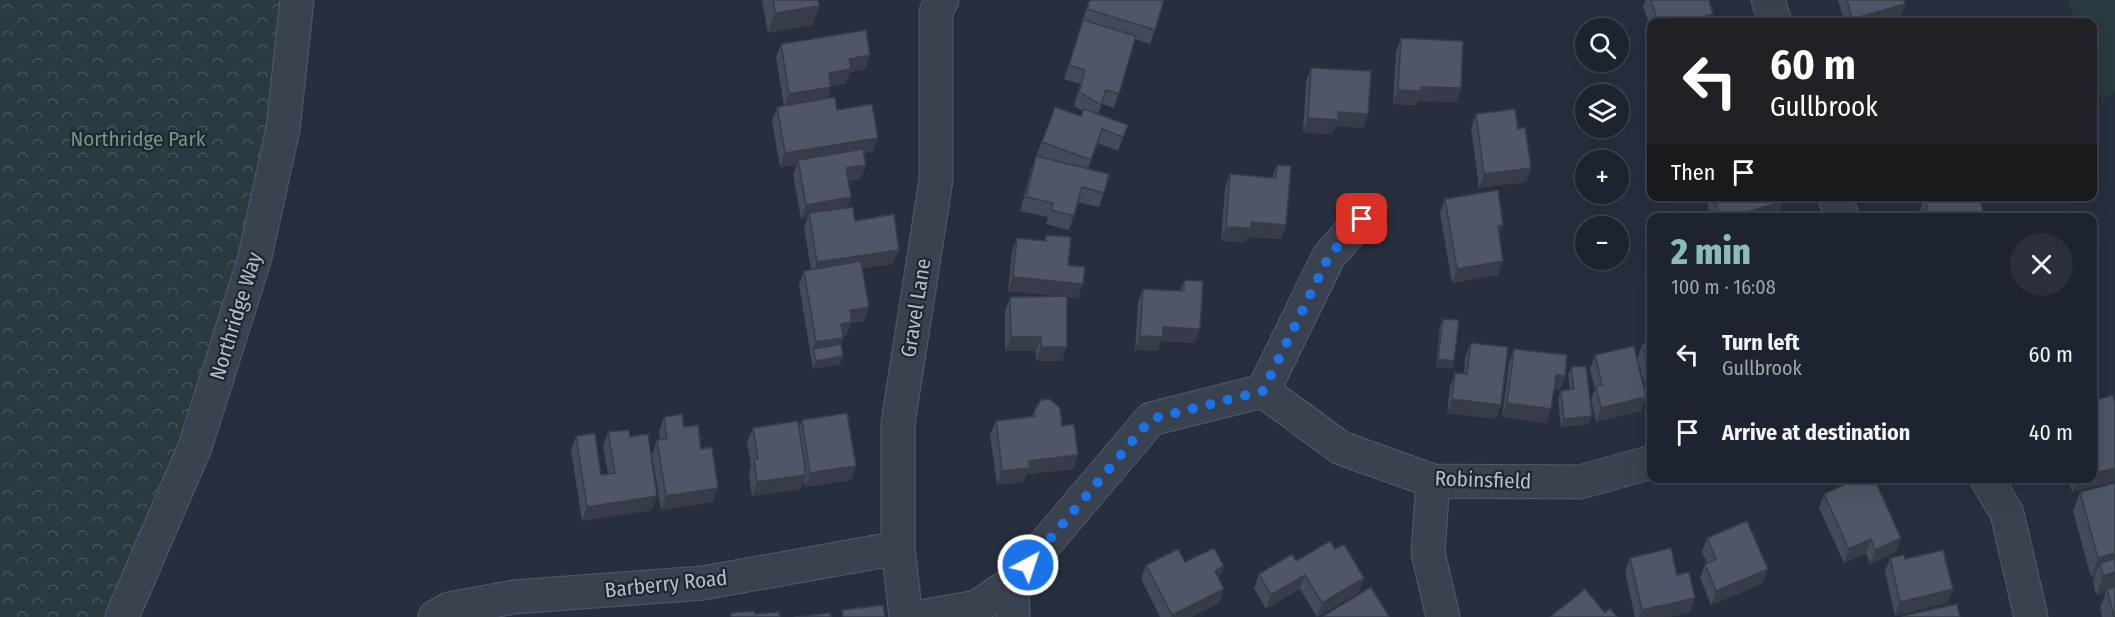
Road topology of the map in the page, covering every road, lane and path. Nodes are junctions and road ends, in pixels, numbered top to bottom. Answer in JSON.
{"nodes":[{"id":1,"x":297,"y":0,"type":"edge"},
{"id":2,"x":942,"y":0,"type":"edge"},
{"id":3,"x":1768,"y":0,"type":"edge"},
{"id":4,"x":1774,"y":18,"type":"edge"},
{"id":5,"x":1362,"y":219,"type":"dead end"},
{"id":6,"x":1263,"y":391,"type":"junction"},
{"id":7,"x":1647,"y":463,"type":"edge"},
{"id":8,"x":1433,"y":481,"type":"junction"},
{"id":9,"x":1989,"y":483,"type":"edge"},
{"id":10,"x":898,"y":548,"type":"junction"},
{"id":11,"x":1012,"y":583,"type":"junction"},
{"id":12,"x":513,"y":607,"type":"edge"},
{"id":13,"x":122,"y":617,"type":"edge"},
{"id":14,"x":435,"y":617,"type":"edge"},
{"id":15,"x":906,"y":617,"type":"edge"},
{"id":16,"x":920,"y":617,"type":"edge"},
{"id":17,"x":1013,"y":617,"type":"edge"},
{"id":18,"x":1443,"y":617,"type":"edge"},
{"id":19,"x":2031,"y":617,"type":"edge"}],
"edges":[{"from":1,"to":13,"type":"street","name":"Northridge Way"},
{"from":2,"to":10,"type":"street","name":"Gravel Lane"},
{"from":3,"to":4,"type":"street"},
{"from":5,"to":6,"type":"street"},
{"from":6,"to":8,"type":"street","name":"Robinsfield"},
{"from":6,"to":11,"type":"street"},
{"from":7,"to":8,"type":"street","name":"Robinsfield"},
{"from":8,"to":18,"type":"street"},
{"from":9,"to":19,"type":"street"},
{"from":10,"to":12,"type":"street","name":"Barberry Road"},
{"from":10,"to":15,"type":"street","name":"Gravel Lane"},
{"from":11,"to":16,"type":"street"},
{"from":11,"to":17,"type":"street"},
{"from":12,"to":14,"type":"street","name":"Barberry Road"}]}
